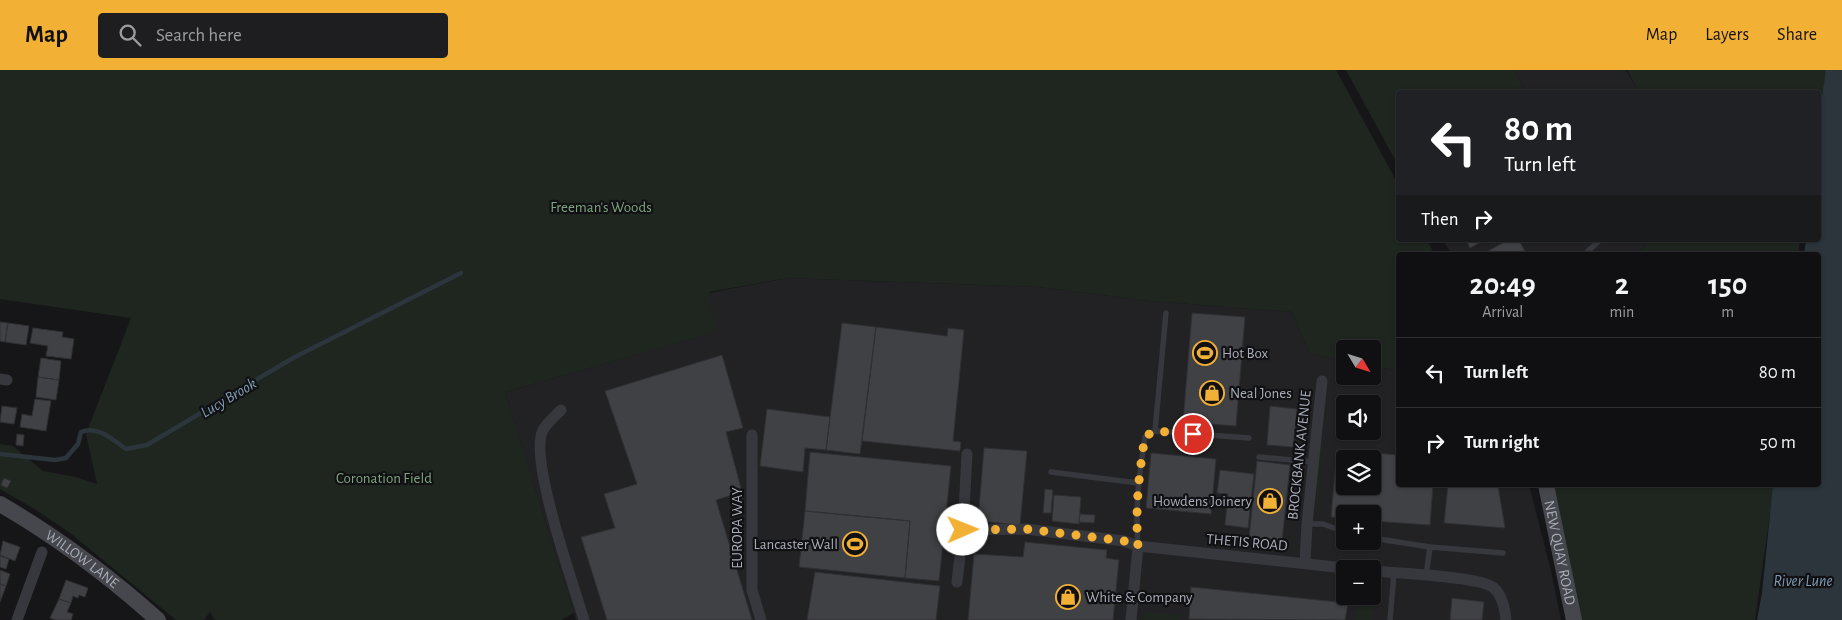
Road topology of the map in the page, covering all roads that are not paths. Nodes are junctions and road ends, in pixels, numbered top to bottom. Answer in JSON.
{"nodes":[{"id":1,"x":1598,"y":242,"type":"edge"},
{"id":2,"x":1587,"y":252,"type":"edge"},
{"id":3,"x":1166,"y":313,"type":"dead end"},
{"id":4,"x":1322,"y":381,"type":"dead end"},
{"id":5,"x":561,"y":410,"type":"dead end"},
{"id":6,"x":1156,"y":431,"type":"junction"},
{"id":7,"x":752,"y":435,"type":"dead end"},
{"id":8,"x":1249,"y":438,"type":"dead end"},
{"id":9,"x":967,"y":454,"type":"dead end"},
{"id":10,"x":1259,"y":457,"type":"dead end"},
{"id":11,"x":1314,"y":462,"type":"junction"},
{"id":12,"x":1051,"y":472,"type":"dead end"},
{"id":13,"x":1138,"y":483,"type":"junction"},
{"id":14,"x":1546,"y":487,"type":"edge"},
{"id":15,"x":0,"y":504,"type":"edge"},
{"id":16,"x":1307,"y":524,"type":"junction"},
{"id":17,"x":1336,"y":529,"type":"edge"},
{"id":18,"x":963,"y":530,"type":"junction"},
{"id":19,"x":1381,"y":539,"type":"edge"},
{"id":20,"x":1138,"y":546,"type":"junction"},
{"id":21,"x":1430,"y":547,"type":"junction"},
{"id":22,"x":42,"y":552,"type":"dead end"},
{"id":23,"x":1503,"y":553,"type":"dead end"},
{"id":24,"x":1304,"y":562,"type":"junction"},
{"id":25,"x":1336,"y":566,"type":"edge"},
{"id":26,"x":1381,"y":571,"type":"edge"},
{"id":27,"x":1394,"y":573,"type":"junction"},
{"id":28,"x":1426,"y":576,"type":"junction"},
{"id":29,"x":957,"y":582,"type":"dead end"},
{"id":30,"x":17,"y":620,"type":"edge"},
{"id":31,"x":158,"y":620,"type":"edge"},
{"id":32,"x":584,"y":620,"type":"edge"},
{"id":33,"x":761,"y":620,"type":"edge"},
{"id":34,"x":1131,"y":620,"type":"edge"},
{"id":35,"x":1390,"y":620,"type":"edge"},
{"id":36,"x":1506,"y":620,"type":"edge"},
{"id":37,"x":1574,"y":620,"type":"edge"}],
"edges":[{"from":1,"to":2,"type":"lane"},
{"from":3,"to":6,"type":"lane"},
{"from":4,"to":11,"type":"street","name":"BROCKBANK AVENUE"},
{"from":5,"to":32,"type":"street"},
{"from":6,"to":8,"type":"lane"},
{"from":6,"to":13,"type":"lane"},
{"from":7,"to":33,"type":"street","name":"EUROPA WAY"},
{"from":9,"to":18,"type":"street"},
{"from":10,"to":11,"type":"lane"},
{"from":11,"to":16,"type":"street","name":"BROCKBANK AVENUE"},
{"from":12,"to":13,"type":"lane"},
{"from":13,"to":20,"type":"lane"},
{"from":14,"to":37,"type":"street","name":"NEW QUAY ROAD"},
{"from":15,"to":31,"type":"street","name":"WILLOW LANE"},
{"from":16,"to":17,"type":"lane"},
{"from":16,"to":24,"type":"street","name":"BROCKBANK AVENUE"},
{"from":18,"to":20,"type":"street","name":"THETIS ROAD"},
{"from":18,"to":29,"type":"street"},
{"from":19,"to":21,"type":"lane"},
{"from":20,"to":24,"type":"street","name":"THETIS ROAD"},
{"from":20,"to":34,"type":"street"},
{"from":21,"to":23,"type":"lane"},
{"from":21,"to":28,"type":"lane"},
{"from":22,"to":30,"type":"street"},
{"from":24,"to":25,"type":"street","name":"THETIS ROAD"},
{"from":26,"to":27,"type":"street"},
{"from":27,"to":28,"type":"street"},
{"from":27,"to":35,"type":"lane"},
{"from":28,"to":36,"type":"street"}]}
